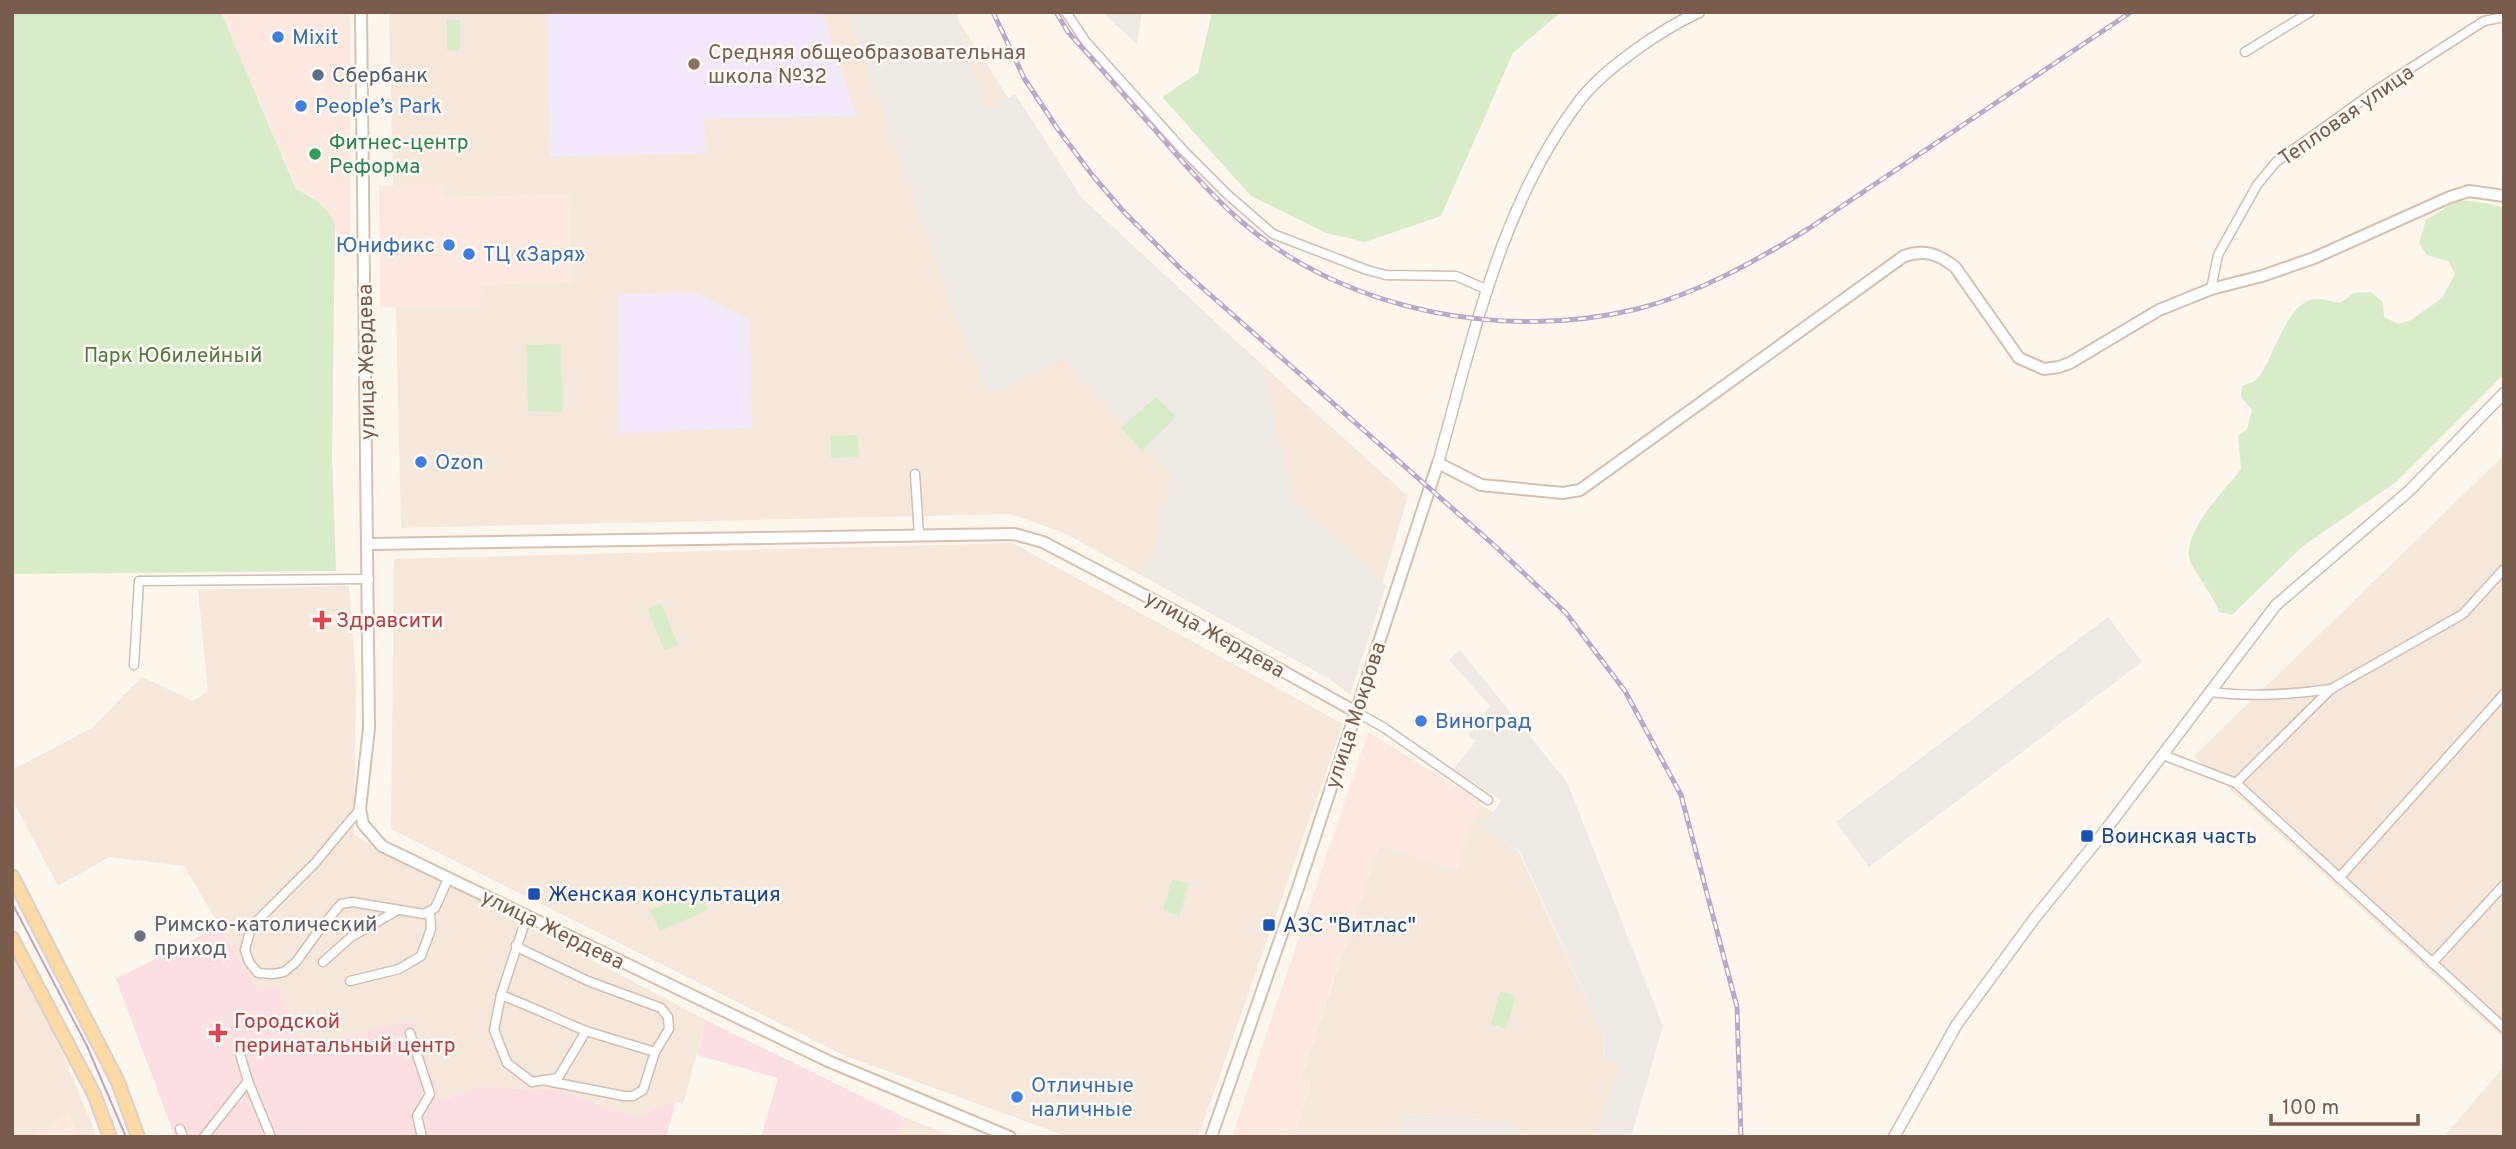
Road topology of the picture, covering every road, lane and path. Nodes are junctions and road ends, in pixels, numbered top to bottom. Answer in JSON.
{"nodes":[{"id":1,"x":361,"y":12,"type":"edge"},
{"id":2,"x":1066,"y":12,"type":"edge"},
{"id":3,"x":1699,"y":12,"type":"edge"},
{"id":4,"x":2310,"y":12,"type":"edge"},
{"id":5,"x":2504,"y":17,"type":"edge"},
{"id":6,"x":2245,"y":52,"type":"dead end"},
{"id":7,"x":2504,"y":196,"type":"edge"},
{"id":8,"x":2211,"y":289,"type":"junction"},
{"id":9,"x":1488,"y":290,"type":"junction"},
{"id":10,"x":2504,"y":393,"type":"edge"},
{"id":11,"x":1438,"y":463,"type":"junction"},
{"id":12,"x":915,"y":474,"type":"dead end"},
{"id":13,"x":919,"y":535,"type":"junction"},
{"id":14,"x":369,"y":544,"type":"junction"},
{"id":15,"x":2504,"y":569,"type":"edge"},
{"id":16,"x":369,"y":579,"type":"junction"},
{"id":17,"x":134,"y":665,"type":"dead end"},
{"id":18,"x":2332,"y":689,"type":"junction"},
{"id":19,"x":2209,"y":692,"type":"junction"},
{"id":20,"x":2504,"y":694,"type":"edge"},
{"id":21,"x":1356,"y":712,"type":"junction"},
{"id":22,"x":2163,"y":755,"type":"junction"},
{"id":23,"x":2236,"y":783,"type":"junction"},
{"id":24,"x":1488,"y":800,"type":"dead end"},
{"id":25,"x":360,"y":809,"type":"junction"},
{"id":26,"x":12,"y":876,"type":"edge"},
{"id":27,"x":448,"y":878,"type":"junction"},
{"id":28,"x":2339,"y":878,"type":"junction"},
{"id":29,"x":2504,"y":885,"type":"edge"},
{"id":30,"x":396,"y":911,"type":"junction"},
{"id":31,"x":430,"y":911,"type":"junction"},
{"id":32,"x":527,"y":916,"type":"junction"},
{"id":33,"x":12,"y":938,"type":"edge"},
{"id":34,"x":516,"y":945,"type":"junction"},
{"id":35,"x":323,"y":962,"type":"dead end"},
{"id":36,"x":2431,"y":963,"type":"junction"},
{"id":37,"x":350,"y":981,"type":"dead end"},
{"id":38,"x":501,"y":995,"type":"junction"},
{"id":39,"x":2504,"y":1028,"type":"edge"},
{"id":40,"x":586,"y":1031,"type":"junction"},
{"id":41,"x":410,"y":1033,"type":"dead end"},
{"id":42,"x":655,"y":1052,"type":"junction"},
{"id":43,"x":240,"y":1054,"type":"dead end"},
{"id":44,"x":248,"y":1081,"type":"junction"},
{"id":45,"x":547,"y":1081,"type":"junction"},
{"id":46,"x":110,"y":1137,"type":"edge"},
{"id":47,"x":138,"y":1137,"type":"edge"},
{"id":48,"x":204,"y":1137,"type":"edge"},
{"id":49,"x":271,"y":1137,"type":"edge"},
{"id":50,"x":422,"y":1137,"type":"edge"},
{"id":51,"x":1010,"y":1137,"type":"edge"},
{"id":52,"x":1211,"y":1137,"type":"edge"},
{"id":53,"x":1894,"y":1137,"type":"edge"}],
"edges":[{"from":1,"to":14,"type":"main road","name":"улица Жердева"},
{"from":2,"to":9,"type":"street"},
{"from":3,"to":9,"type":"street","name":"улица Мокрова"},
{"from":4,"to":6,"type":"street"},
{"from":5,"to":8,"type":"street","name":"Тепловая улица"},
{"from":7,"to":8,"type":"main road"},
{"from":8,"to":11,"type":"main road"},
{"from":9,"to":11,"type":"street","name":"улица Мокрова"},
{"from":10,"to":19,"type":"street"},
{"from":11,"to":21,"type":"main road","name":"улица Мокрова"},
{"from":12,"to":13,"type":"street"},
{"from":13,"to":14,"type":"main road","name":"улица Жердева"},
{"from":13,"to":21,"type":"main road","name":"улица Жердева"},
{"from":14,"to":16,"type":"main road","name":"улица Жердева"},
{"from":15,"to":18,"type":"street"},
{"from":16,"to":17,"type":"street"},
{"from":16,"to":25,"type":"main road","name":"улица Жердева"},
{"from":18,"to":19,"type":"street"},
{"from":18,"to":23,"type":"street"},
{"from":19,"to":22,"type":"street"},
{"from":20,"to":28,"type":"street"},
{"from":21,"to":24,"type":"street","name":"улица Жердева"},
{"from":21,"to":52,"type":"main road","name":"улица Мокрова"},
{"from":22,"to":23,"type":"street"},
{"from":22,"to":53,"type":"street"},
{"from":23,"to":28,"type":"street"},
{"from":25,"to":27,"type":"main road","name":"улица Жердева"},
{"from":25,"to":30,"type":"street"},
{"from":26,"to":47,"type":"main road"},
{"from":27,"to":31,"type":"street"},
{"from":27,"to":32,"type":"main road","name":"улица Жердева"},
{"from":28,"to":36,"type":"street"},
{"from":29,"to":36,"type":"street"},
{"from":30,"to":31,"type":"street"},
{"from":30,"to":35,"type":"street"},
{"from":31,"to":37,"type":"street"},
{"from":32,"to":34,"type":"street"},
{"from":32,"to":51,"type":"main road","name":"улица Жердева"},
{"from":33,"to":46,"type":"main road"},
{"from":34,"to":38,"type":"street"},
{"from":34,"to":42,"type":"street"},
{"from":36,"to":39,"type":"street"},
{"from":38,"to":40,"type":"street"},
{"from":38,"to":45,"type":"street"},
{"from":40,"to":42,"type":"street"},
{"from":40,"to":45,"type":"street"},
{"from":41,"to":50,"type":"street"},
{"from":42,"to":45,"type":"street"},
{"from":43,"to":44,"type":"street"},
{"from":44,"to":48,"type":"street"},
{"from":44,"to":49,"type":"street"}]}
